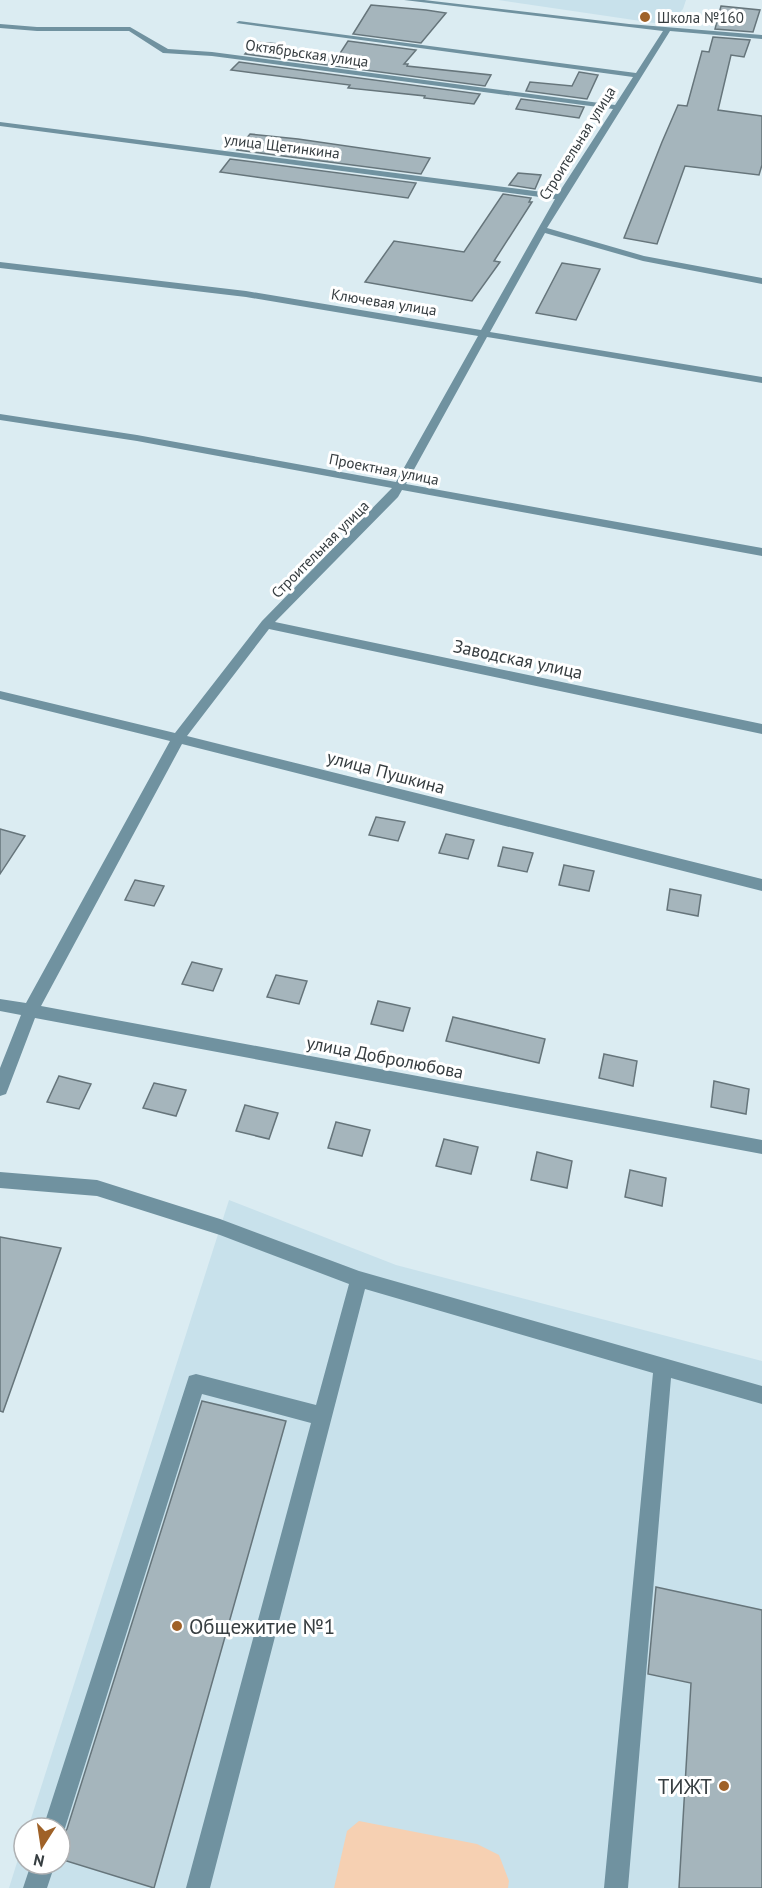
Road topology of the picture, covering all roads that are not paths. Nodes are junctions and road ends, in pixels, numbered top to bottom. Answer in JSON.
{"nodes":[{"id":1,"x":407,"y":0,"type":"edge"},
{"id":2,"x":239,"y":23,"type":"dead end"},
{"id":3,"x":0,"y":26,"type":"edge"},
{"id":4,"x":667,"y":30,"type":"junction"},
{"id":5,"x":762,"y":37,"type":"edge"},
{"id":6,"x":637,"y":75,"type":"junction"},
{"id":7,"x":615,"y":107,"type":"junction"},
{"id":8,"x":0,"y":124,"type":"edge"},
{"id":9,"x":560,"y":197,"type":"junction"},
{"id":10,"x":542,"y":229,"type":"junction"},
{"id":11,"x":5,"y":266,"type":"edge"},
{"id":12,"x":0,"y":279,"type":"edge"},
{"id":13,"x":762,"y":281,"type":"edge"},
{"id":14,"x":483,"y":333,"type":"junction"},
{"id":15,"x":762,"y":380,"type":"edge"},
{"id":16,"x":0,"y":417,"type":"edge"},
{"id":17,"x":399,"y":487,"type":"junction"},
{"id":18,"x":762,"y":552,"type":"edge"},
{"id":19,"x":266,"y":624,"type":"junction"},
{"id":20,"x":0,"y":695,"type":"edge"},
{"id":21,"x":762,"y":729,"type":"edge"},
{"id":22,"x":179,"y":737,"type":"junction"},
{"id":23,"x":762,"y":885,"type":"edge"},
{"id":24,"x":0,"y":1005,"type":"edge"},
{"id":25,"x":30,"y":1011,"type":"junction"},
{"id":26,"x":0,"y":1089,"type":"edge"},
{"id":27,"x":762,"y":1147,"type":"edge"},
{"id":28,"x":0,"y":1180,"type":"edge"},
{"id":29,"x":359,"y":1279,"type":"junction"},
{"id":30,"x":663,"y":1366,"type":"junction"},
{"id":31,"x":762,"y":1395,"type":"edge"},
{"id":32,"x":323,"y":1416,"type":"junction"},
{"id":33,"x":58,"y":1816,"type":"edge"},
{"id":34,"x":198,"y":1888,"type":"edge"},
{"id":35,"x":616,"y":1888,"type":"edge"}],
"edges":[{"from":1,"to":4,"type":"street"},
{"from":2,"to":6,"type":"street"},
{"from":3,"to":7,"type":"street","name":"Октябрьская улица"},
{"from":4,"to":5,"type":"street"},
{"from":4,"to":6,"type":"street","name":"Строительная улица"},
{"from":6,"to":7,"type":"street","name":"Строительная улица"},
{"from":7,"to":9,"type":"street","name":"Строительная улица"},
{"from":8,"to":9,"type":"street","name":"улица Щетинкина"},
{"from":9,"to":10,"type":"street","name":"Строительная улица"},
{"from":10,"to":13,"type":"street"},
{"from":10,"to":14,"type":"street","name":"Строительная улица"},
{"from":11,"to":12,"type":"street"},
{"from":11,"to":14,"type":"street","name":"Ключевая улица"},
{"from":14,"to":15,"type":"street","name":"Ключевая улица"},
{"from":14,"to":17,"type":"street","name":"Строительная улица"},
{"from":16,"to":17,"type":"street","name":"Проектная улица"},
{"from":17,"to":18,"type":"street","name":"Проектная улица"},
{"from":17,"to":19,"type":"street","name":"Строительная улица"},
{"from":19,"to":21,"type":"street","name":"Заводская улица"},
{"from":19,"to":22,"type":"street","name":"Строительная улица"},
{"from":20,"to":22,"type":"street","name":"улица Пушкина"},
{"from":22,"to":23,"type":"street","name":"улица Пушкина"},
{"from":22,"to":25,"type":"street","name":"Строительная улица"},
{"from":24,"to":25,"type":"street","name":"улица Добролюбова"},
{"from":25,"to":26,"type":"street","name":"Строительная улица"},
{"from":25,"to":27,"type":"street","name":"улица Добролюбова"},
{"from":28,"to":29,"type":"street"},
{"from":29,"to":30,"type":"street"},
{"from":29,"to":32,"type":"street"},
{"from":30,"to":31,"type":"street"},
{"from":30,"to":35,"type":"street"},
{"from":32,"to":33,"type":"street"},
{"from":32,"to":34,"type":"street"}]}
